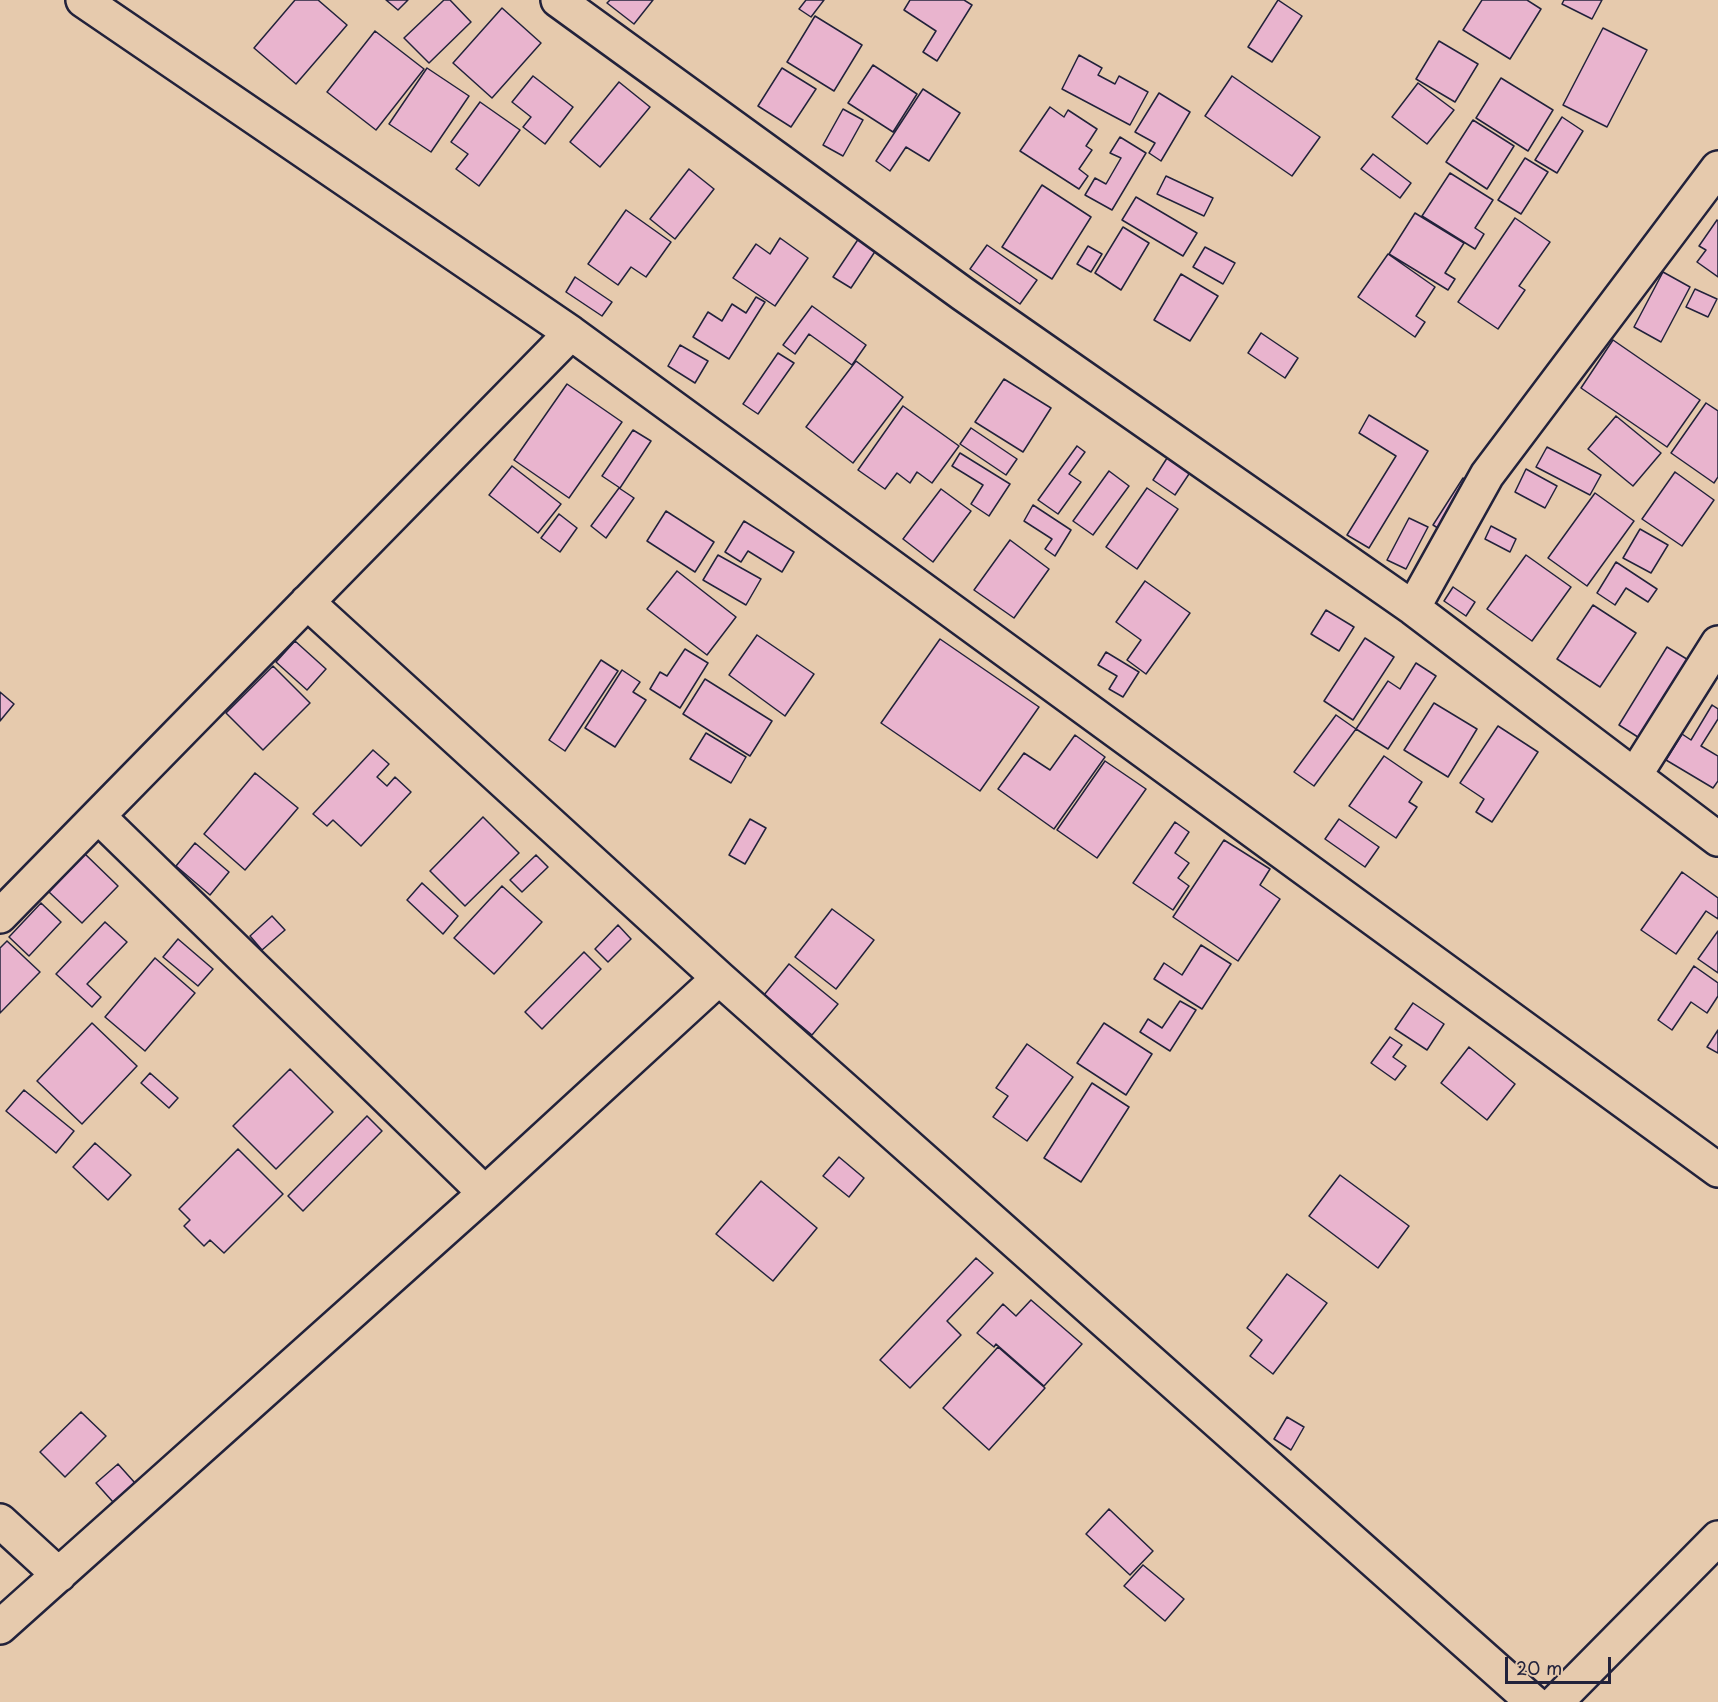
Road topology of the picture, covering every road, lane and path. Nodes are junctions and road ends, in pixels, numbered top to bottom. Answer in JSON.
{"nodes":[{"id":1,"x":83,"y":0,"type":"edge"},
{"id":2,"x":558,"y":0,"type":"edge"},
{"id":3,"x":1718,"y":168,"type":"edge"},
{"id":4,"x":572,"y":333,"type":"junction"},
{"id":5,"x":307,"y":603,"type":"junction"},
{"id":6,"x":1413,"y":608,"type":"junction"},
{"id":7,"x":1718,"y":643,"type":"edge"},
{"id":8,"x":1635,"y":775,"type":"junction"},
{"id":9,"x":98,"y":816,"type":"junction"},
{"id":10,"x":1718,"y":839,"type":"edge"},
{"id":11,"x":0,"y":916,"type":"edge"},
{"id":12,"x":720,"y":978,"type":"junction"},
{"id":13,"x":1718,"y":1170,"type":"edge"},
{"id":14,"x":485,"y":1193,"type":"junction"},
{"id":15,"x":0,"y":1521,"type":"edge"},
{"id":16,"x":1718,"y":1538,"type":"edge"},
{"id":17,"x":59,"y":1575,"type":"junction"},
{"id":18,"x":0,"y":1627,"type":"edge"},
{"id":19,"x":1533,"y":1702,"type":"edge"},
{"id":20,"x":1556,"y":1702,"type":"edge"}],
"edges":[{"from":1,"to":4,"type":"street"},
{"from":2,"to":6,"type":"street"},
{"from":3,"to":6,"type":"street"},
{"from":4,"to":5,"type":"street"},
{"from":4,"to":13,"type":"street"},
{"from":5,"to":9,"type":"street"},
{"from":5,"to":12,"type":"street"},
{"from":6,"to":8,"type":"street"},
{"from":7,"to":8,"type":"street"},
{"from":8,"to":10,"type":"street"},
{"from":9,"to":11,"type":"street"},
{"from":9,"to":14,"type":"street"},
{"from":12,"to":14,"type":"street"},
{"from":12,"to":19,"type":"street"},
{"from":14,"to":17,"type":"street"},
{"from":15,"to":17,"type":"street"},
{"from":16,"to":20,"type":"street"},
{"from":17,"to":18,"type":"street"}]}
